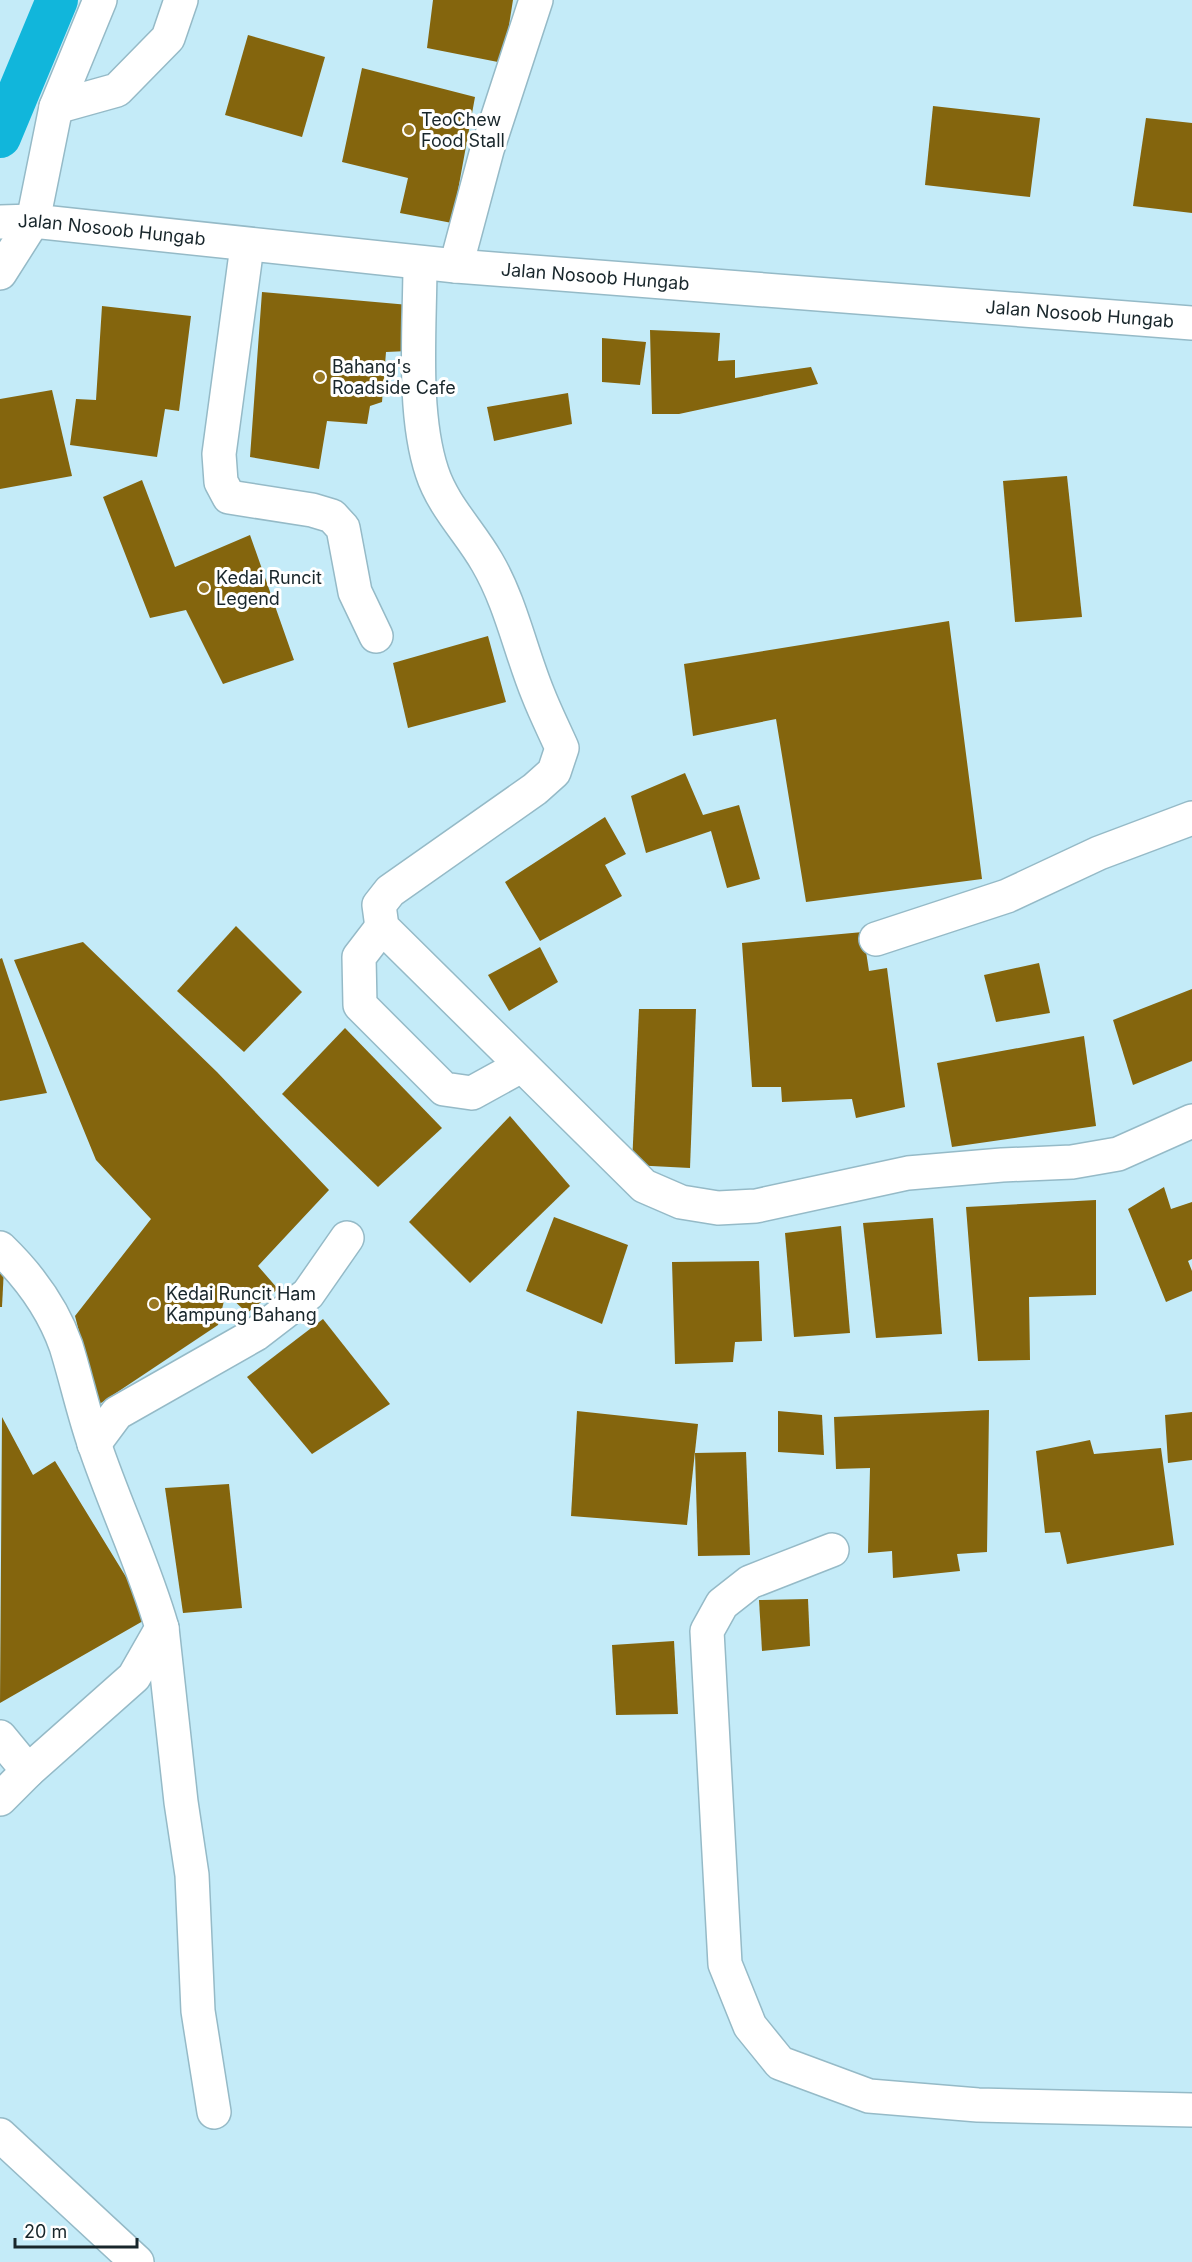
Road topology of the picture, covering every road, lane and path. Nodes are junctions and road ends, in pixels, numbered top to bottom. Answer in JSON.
{"nodes":[{"id":1,"x":100,"y":0,"type":"edge"},
{"id":2,"x":181,"y":0,"type":"edge"},
{"id":3,"x":536,"y":0,"type":"edge"},
{"id":4,"x":56,"y":108,"type":"junction"},
{"id":5,"x":33,"y":221,"type":"junction"},
{"id":6,"x":0,"y":222,"type":"edge"},
{"id":7,"x":248,"y":246,"type":"junction"},
{"id":8,"x":420,"y":263,"type":"junction"},
{"id":9,"x":456,"y":266,"type":"junction"},
{"id":10,"x":0,"y":273,"type":"edge"},
{"id":11,"x":1192,"y":323,"type":"edge"},
{"id":12,"x":376,"y":636,"type":"dead end"},
{"id":13,"x":1192,"y":818,"type":"edge"},
{"id":14,"x":382,"y":927,"type":"junction"},
{"id":15,"x":876,"y":939,"type":"dead end"},
{"id":16,"x":521,"y":1066,"type":"junction"},
{"id":17,"x":1192,"y":1122,"type":"edge"},
{"id":18,"x":347,"y":1238,"type":"dead end"},
{"id":19,"x":0,"y":1248,"type":"edge"},
{"id":20,"x":94,"y":1443,"type":"junction"},
{"id":21,"x":832,"y":1550,"type":"dead end"},
{"id":22,"x":162,"y":1628,"type":"junction"},
{"id":23,"x":0,"y":1737,"type":"edge"},
{"id":24,"x":28,"y":1771,"type":"junction"},
{"id":25,"x":0,"y":1799,"type":"edge"},
{"id":26,"x":1192,"y":2109,"type":"edge"},
{"id":27,"x":214,"y":2112,"type":"dead end"},
{"id":28,"x":0,"y":2135,"type":"edge"},
{"id":29,"x":137,"y":2262,"type":"edge"}],
"edges":[{"from":1,"to":4,"type":"street"},
{"from":2,"to":4,"type":"street"},
{"from":3,"to":9,"type":"street"},
{"from":4,"to":5,"type":"street"},
{"from":5,"to":6,"type":"street","name":"Jalan Nosoob Hungab"},
{"from":5,"to":7,"type":"street","name":"Jalan Nosoob Hungab"},
{"from":5,"to":10,"type":"street"},
{"from":7,"to":8,"type":"street","name":"Jalan Nosoob Hungab"},
{"from":7,"to":12,"type":"street"},
{"from":8,"to":9,"type":"street","name":"Jalan Nosoob Hungab"},
{"from":8,"to":14,"type":"street"},
{"from":9,"to":11,"type":"street","name":"Jalan Nosoob Hungab"},
{"from":13,"to":15,"type":"street"},
{"from":14,"to":16,"type":"street"},
{"from":14,"to":16,"type":"street"},
{"from":16,"to":17,"type":"street"},
{"from":18,"to":20,"type":"street"},
{"from":19,"to":20,"type":"street"},
{"from":20,"to":22,"type":"street"},
{"from":21,"to":26,"type":"street"},
{"from":22,"to":24,"type":"street"},
{"from":22,"to":27,"type":"street"},
{"from":23,"to":24,"type":"street"},
{"from":24,"to":25,"type":"street"},
{"from":28,"to":29,"type":"street"}]}
